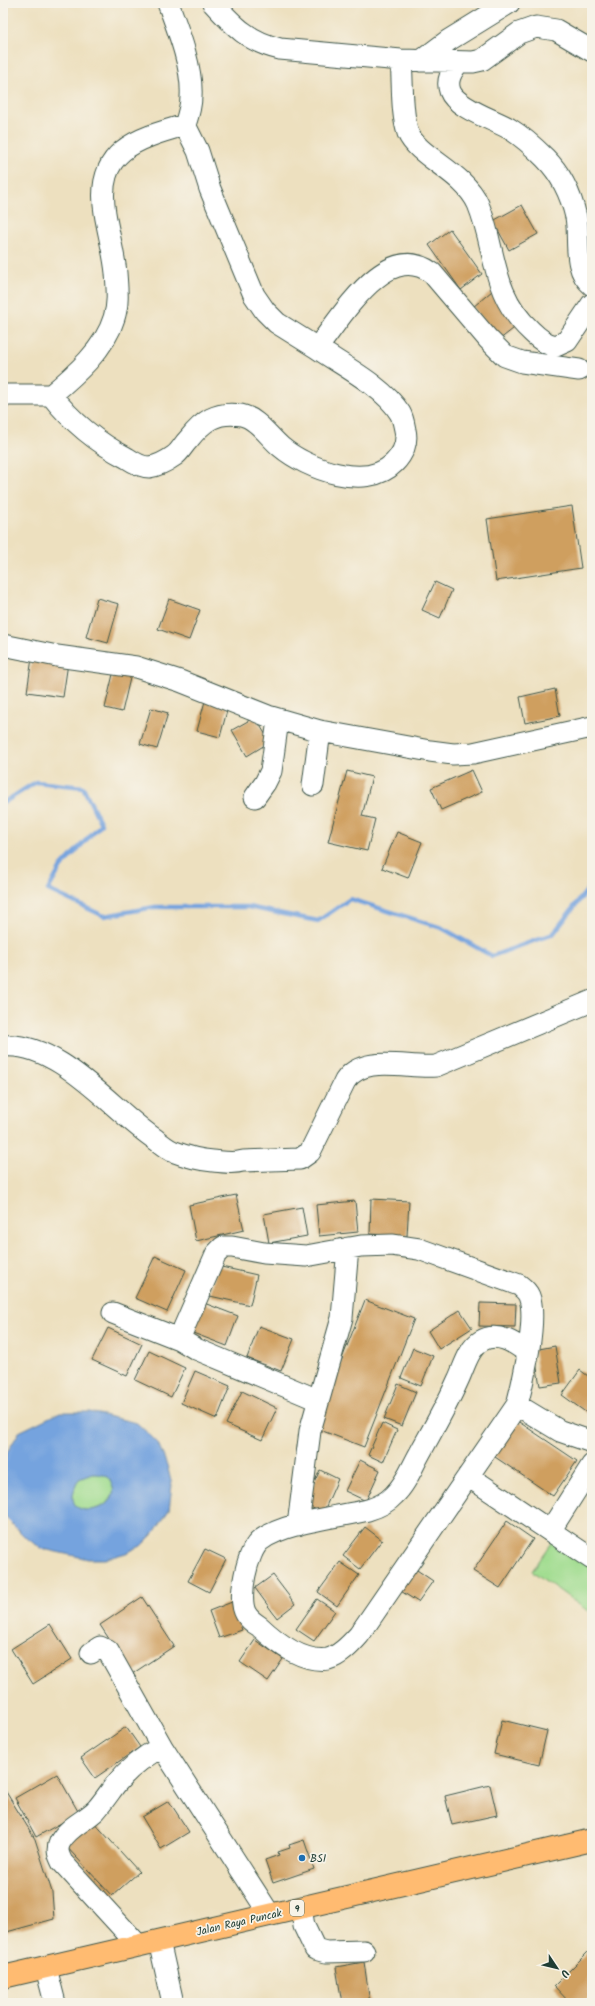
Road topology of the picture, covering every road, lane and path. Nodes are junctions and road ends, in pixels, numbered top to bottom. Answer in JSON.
{"nodes":[{"id":1,"x":168,"y":3,"type":"edge"},
{"id":2,"x":213,"y":3,"type":"edge"},
{"id":3,"x":509,"y":3,"type":"edge"},
{"id":4,"x":592,"y":51,"type":"edge"},
{"id":5,"x":411,"y":61,"type":"junction"},
{"id":6,"x":458,"y":63,"type":"junction"},
{"id":7,"x":186,"y":125,"type":"junction"},
{"id":8,"x":592,"y":285,"type":"edge"},
{"id":9,"x":592,"y":304,"type":"edge"},
{"id":10,"x":317,"y":348,"type":"junction"},
{"id":11,"x":579,"y":370,"type":"dead end"},
{"id":12,"x":3,"y":395,"type":"edge"},
{"id":13,"x":51,"y":395,"type":"junction"},
{"id":14,"x":3,"y":645,"type":"edge"},
{"id":15,"x":278,"y":720,"type":"junction"},
{"id":16,"x":592,"y":727,"type":"edge"},
{"id":17,"x":320,"y":731,"type":"junction"},
{"id":18,"x":314,"y":785,"type":"dead end"},
{"id":19,"x":255,"y":797,"type":"dead end"},
{"id":20,"x":592,"y":1001,"type":"edge"},
{"id":21,"x":3,"y":1046,"type":"edge"},
{"id":22,"x":348,"y":1248,"type":"junction"},
{"id":23,"x":113,"y":1313,"type":"dead end"},
{"id":24,"x":179,"y":1339,"type":"junction"},
{"id":25,"x":528,"y":1353,"type":"junction"},
{"id":26,"x":318,"y":1400,"type":"junction"},
{"id":27,"x":517,"y":1405,"type":"junction"},
{"id":28,"x":592,"y":1442,"type":"edge"},
{"id":29,"x":592,"y":1465,"type":"edge"},
{"id":30,"x":468,"y":1476,"type":"junction"},
{"id":31,"x":298,"y":1525,"type":"junction"},
{"id":32,"x":550,"y":1531,"type":"junction"},
{"id":33,"x":592,"y":1559,"type":"edge"},
{"id":34,"x":91,"y":1653,"type":"dead end"},
{"id":35,"x":162,"y":1747,"type":"junction"},
{"id":36,"x":592,"y":1840,"type":"edge"},
{"id":37,"x":301,"y":1908,"type":"junction"},
{"id":38,"x":270,"y":1915,"type":"junction"},
{"id":39,"x":159,"y":1941,"type":"junction"},
{"id":40,"x":138,"y":1945,"type":"junction"},
{"id":41,"x":364,"y":1951,"type":"dead end"},
{"id":42,"x":46,"y":1968,"type":"junction"},
{"id":43,"x":3,"y":1977,"type":"edge"},
{"id":44,"x":55,"y":2003,"type":"edge"},
{"id":45,"x":174,"y":2003,"type":"edge"}],
"edges":[{"from":1,"to":7,"type":"street"},
{"from":2,"to":5,"type":"street"},
{"from":3,"to":5,"type":"street"},
{"from":4,"to":6,"type":"street"},
{"from":5,"to":6,"type":"street"},
{"from":5,"to":9,"type":"street"},
{"from":6,"to":8,"type":"street"},
{"from":7,"to":10,"type":"street"},
{"from":7,"to":13,"type":"street"},
{"from":10,"to":11,"type":"street"},
{"from":10,"to":13,"type":"street"},
{"from":12,"to":13,"type":"street"},
{"from":14,"to":15,"type":"street"},
{"from":15,"to":17,"type":"street"},
{"from":15,"to":19,"type":"street"},
{"from":16,"to":17,"type":"street"},
{"from":17,"to":18,"type":"street"},
{"from":20,"to":21,"type":"street"},
{"from":22,"to":24,"type":"street"},
{"from":22,"to":25,"type":"street"},
{"from":22,"to":26,"type":"street"},
{"from":23,"to":24,"type":"street"},
{"from":24,"to":26,"type":"street"},
{"from":25,"to":27,"type":"street"},
{"from":25,"to":31,"type":"street"},
{"from":26,"to":31,"type":"street"},
{"from":27,"to":28,"type":"street"},
{"from":27,"to":30,"type":"street"},
{"from":29,"to":32,"type":"street"},
{"from":30,"to":31,"type":"street"},
{"from":30,"to":32,"type":"street"},
{"from":32,"to":33,"type":"street"},
{"from":34,"to":35,"type":"street"},
{"from":35,"to":38,"type":"street"},
{"from":35,"to":40,"type":"street"},
{"from":36,"to":37,"type":"highway","name":"Jalan Raya Puncak","number":"9"},
{"from":37,"to":38,"type":"highway","name":"Jalan Raya Puncak","number":"9"},
{"from":37,"to":41,"type":"street"},
{"from":38,"to":39,"type":"highway","name":"Jalan Raya Puncak","number":"9"},
{"from":39,"to":40,"type":"highway","name":"Jalan Raya Puncak","number":"9"},
{"from":39,"to":45,"type":"street"},
{"from":40,"to":42,"type":"highway","name":"Jalan Raya Puncak","number":"9"},
{"from":42,"to":43,"type":"highway","name":"Jalan Raya Puncak","number":"9"},
{"from":42,"to":44,"type":"street"}]}
